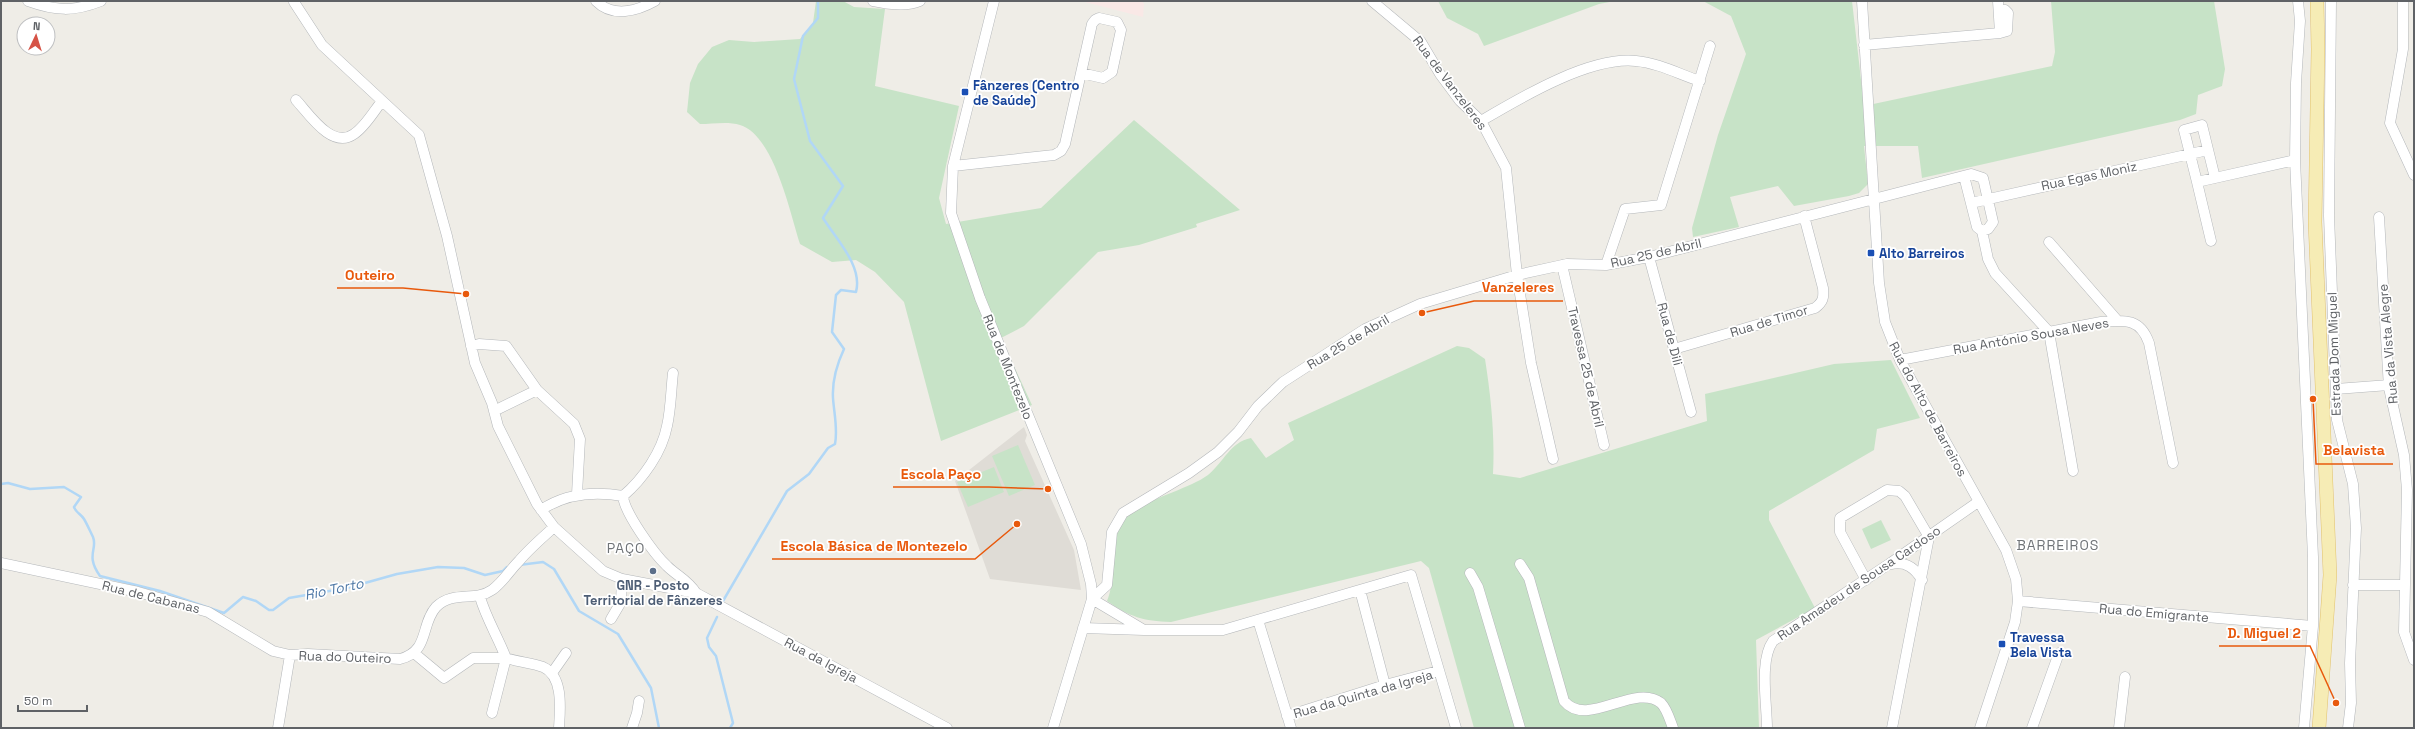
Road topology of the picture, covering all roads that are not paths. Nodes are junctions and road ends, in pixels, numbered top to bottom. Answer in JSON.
{"nodes":[{"id":1,"x":28,"y":1,"type":"edge"},
{"id":2,"x":101,"y":1,"type":"edge"},
{"id":3,"x":299,"y":1,"type":"edge"},
{"id":4,"x":596,"y":1,"type":"edge"},
{"id":5,"x":655,"y":1,"type":"edge"},
{"id":6,"x":873,"y":1,"type":"edge"},
{"id":7,"x":920,"y":1,"type":"edge"},
{"id":8,"x":994,"y":1,"type":"edge"},
{"id":9,"x":1372,"y":1,"type":"edge"},
{"id":10,"x":1862,"y":1,"type":"edge"},
{"id":11,"x":2298,"y":1,"type":"edge"},
{"id":12,"x":2317,"y":1,"type":"edge"},
{"id":13,"x":2331,"y":1,"type":"edge"},
{"id":14,"x":2403,"y":1,"type":"edge"},
{"id":15,"x":1999,"y":5,"type":"edge"},
{"id":16,"x":1864,"y":45,"type":"junction"},
{"id":17,"x":1710,"y":46,"type":"dead end"},
{"id":18,"x":1081,"y":73,"type":"junction"},
{"id":19,"x":1700,"y":81,"type":"junction"},
{"id":20,"x":296,"y":100,"type":"dead end"},
{"id":21,"x":382,"y":101,"type":"junction"},
{"id":22,"x":1481,"y":121,"type":"junction"},
{"id":23,"x":2208,"y":150,"type":"junction"},
{"id":24,"x":2190,"y":154,"type":"junction"},
{"id":25,"x":2295,"y":160,"type":"junction"},
{"id":26,"x":953,"y":166,"type":"junction"},
{"id":27,"x":2414,"y":175,"type":"edge"},
{"id":28,"x":1964,"y":176,"type":"junction"},
{"id":29,"x":2215,"y":178,"type":"junction"},
{"id":30,"x":2197,"y":182,"type":"junction"},
{"id":31,"x":1874,"y":197,"type":"junction"},
{"id":32,"x":1988,"y":199,"type":"junction"},
{"id":33,"x":1971,"y":203,"type":"junction"},
{"id":34,"x":1804,"y":216,"type":"junction"},
{"id":35,"x":2379,"y":217,"type":"dead end"},
{"id":36,"x":1982,"y":231,"type":"junction"},
{"id":37,"x":2211,"y":241,"type":"dead end"},
{"id":38,"x":2048,"y":242,"type":"dead end"},
{"id":39,"x":1649,"y":257,"type":"junction"},
{"id":40,"x":1562,"y":265,"type":"junction"},
{"id":41,"x":1606,"y":265,"type":"junction"},
{"id":42,"x":1517,"y":275,"type":"junction"},
{"id":43,"x":2117,"y":320,"type":"junction"},
{"id":44,"x":2049,"y":332,"type":"junction"},
{"id":45,"x":471,"y":346,"type":"junction"},
{"id":46,"x":1674,"y":349,"type":"junction"},
{"id":47,"x":1900,"y":360,"type":"junction"},
{"id":48,"x":673,"y":373,"type":"dead end"},
{"id":49,"x":2389,"y":384,"type":"junction"},
{"id":50,"x":2336,"y":389,"type":"junction"},
{"id":51,"x":537,"y":390,"type":"junction"},
{"id":52,"x":494,"y":411,"type":"junction"},
{"id":53,"x":1691,"y":412,"type":"dead end"},
{"id":54,"x":1604,"y":445,"type":"dead end"},
{"id":55,"x":1553,"y":459,"type":"dead end"},
{"id":56,"x":2173,"y":463,"type":"dead end"},
{"id":57,"x":2073,"y":471,"type":"dead end"},
{"id":58,"x":577,"y":494,"type":"junction"},
{"id":59,"x":623,"y":496,"type":"junction"},
{"id":60,"x":1978,"y":502,"type":"junction"},
{"id":61,"x":541,"y":510,"type":"junction"},
{"id":62,"x":554,"y":527,"type":"junction"},
{"id":63,"x":1929,"y":537,"type":"junction"},
{"id":64,"x":1,"y":563,"type":"edge"},
{"id":65,"x":1520,"y":564,"type":"dead end"},
{"id":66,"x":1889,"y":564,"type":"junction"},
{"id":67,"x":1470,"y":573,"type":"dead end"},
{"id":68,"x":622,"y":579,"type":"junction"},
{"id":69,"x":1866,"y":580,"type":"junction"},
{"id":70,"x":1922,"y":580,"type":"junction"},
{"id":71,"x":2353,"y":585,"type":"junction"},
{"id":72,"x":2404,"y":585,"type":"junction"},
{"id":73,"x":1360,"y":590,"type":"junction"},
{"id":74,"x":696,"y":593,"type":"junction"},
{"id":75,"x":480,"y":597,"type":"junction"},
{"id":76,"x":1092,"y":599,"type":"junction"},
{"id":77,"x":2018,"y":601,"type":"junction"},
{"id":78,"x":611,"y":619,"type":"dead end"},
{"id":79,"x":1258,"y":620,"type":"junction"},
{"id":80,"x":2313,"y":626,"type":"junction"},
{"id":81,"x":1083,"y":628,"type":"junction"},
{"id":82,"x":1144,"y":630,"type":"junction"},
{"id":83,"x":414,"y":652,"type":"junction"},
{"id":84,"x":566,"y":653,"type":"dead end"},
{"id":85,"x":2059,"y":653,"type":"dead end"},
{"id":86,"x":290,"y":655,"type":"junction"},
{"id":87,"x":506,"y":658,"type":"junction"},
{"id":88,"x":2414,"y":660,"type":"edge"},
{"id":89,"x":1438,"y":671,"type":"junction"},
{"id":90,"x":552,"y":673,"type":"junction"},
{"id":91,"x":2125,"y":677,"type":"dead end"},
{"id":92,"x":1385,"y":685,"type":"junction"},
{"id":93,"x":639,"y":701,"type":"dead end"},
{"id":94,"x":492,"y":712,"type":"dead end"},
{"id":95,"x":1287,"y":716,"type":"junction"},
{"id":96,"x":278,"y":728,"type":"edge"},
{"id":97,"x":559,"y":728,"type":"edge"},
{"id":98,"x":632,"y":728,"type":"edge"},
{"id":99,"x":947,"y":728,"type":"edge"},
{"id":100,"x":1053,"y":728,"type":"edge"},
{"id":101,"x":1291,"y":728,"type":"edge"},
{"id":102,"x":1456,"y":728,"type":"edge"},
{"id":103,"x":1520,"y":728,"type":"edge"},
{"id":104,"x":1673,"y":728,"type":"edge"},
{"id":105,"x":1768,"y":728,"type":"edge"},
{"id":106,"x":1892,"y":728,"type":"edge"},
{"id":107,"x":1980,"y":728,"type":"edge"},
{"id":108,"x":2032,"y":728,"type":"edge"},
{"id":109,"x":2119,"y":728,"type":"edge"},
{"id":110,"x":2304,"y":728,"type":"edge"},
{"id":111,"x":2319,"y":728,"type":"edge"},
{"id":112,"x":2348,"y":728,"type":"edge"}],
"edges":[{"from":1,"to":2,"type":"street"},
{"from":3,"to":21,"type":"street"},
{"from":4,"to":5,"type":"street"},
{"from":6,"to":7,"type":"street"},
{"from":8,"to":26,"type":"street","name":"Rua de Montezelo"},
{"from":9,"to":22,"type":"street","name":"Rua de Vanzeleres"},
{"from":10,"to":16,"type":"street","name":"Rua do Alto de Barreiros"},
{"from":11,"to":25,"type":"street"},
{"from":12,"to":111,"type":"main road","name":"Estrada Dom Miguel"},
{"from":13,"to":50,"type":"street","name":"Estrada Dom Miguel"},
{"from":14,"to":27,"type":"street"},
{"from":15,"to":16,"type":"street"},
{"from":16,"to":31,"type":"street","name":"Rua do Alto de Barreiros"},
{"from":17,"to":19,"type":"street"},
{"from":18,"to":18,"type":"street"},
{"from":18,"to":26,"type":"street"},
{"from":19,"to":22,"type":"street"},
{"from":19,"to":41,"type":"street"},
{"from":20,"to":21,"type":"street"},
{"from":21,"to":45,"type":"street"},
{"from":22,"to":42,"type":"street","name":"Rua de Vanzeleres"},
{"from":23,"to":24,"type":"street","name":"Rua Egas Moniz"},
{"from":23,"to":24,"type":"street"},
{"from":23,"to":29,"type":"street"},
{"from":24,"to":30,"type":"street"},
{"from":24,"to":32,"type":"street","name":"Rua Egas Moniz"},
{"from":25,"to":29,"type":"street"},
{"from":25,"to":80,"type":"street"},
{"from":26,"to":76,"type":"street","name":"Rua de Montezelo"},
{"from":28,"to":31,"type":"street"},
{"from":28,"to":32,"type":"street"},
{"from":28,"to":33,"type":"street"},
{"from":29,"to":30,"type":"street"},
{"from":30,"to":37,"type":"street"},
{"from":31,"to":34,"type":"street","name":"Rua 25 de Abril"},
{"from":31,"to":47,"type":"street","name":"Rua do Alto de Barreiros"},
{"from":32,"to":33,"type":"street","name":"Rua Egas Moniz"},
{"from":32,"to":36,"type":"street"},
{"from":33,"to":36,"type":"street"},
{"from":34,"to":39,"type":"street","name":"Rua 25 de Abril"},
{"from":34,"to":46,"type":"street","name":"Rua de Timor"},
{"from":35,"to":49,"type":"street","name":"Rua da Vista Alegre"},
{"from":36,"to":44,"type":"street"},
{"from":38,"to":43,"type":"street"},
{"from":39,"to":41,"type":"street","name":"Rua 25 de Abril"},
{"from":39,"to":46,"type":"street","name":"Rua de Dili"},
{"from":40,"to":41,"type":"street","name":"Rua 25 de Abril"},
{"from":40,"to":42,"type":"street","name":"Rua 25 de Abril"},
{"from":40,"to":54,"type":"street","name":"Travessa 25 de Abril"},
{"from":42,"to":55,"type":"street","name":"Rua de Vanzeleres"},
{"from":42,"to":76,"type":"street","name":"Rua 25 de Abril"},
{"from":43,"to":44,"type":"street","name":"Rua António Sousa Neves"},
{"from":43,"to":56,"type":"street","name":"Rua António Sousa Neves"},
{"from":44,"to":47,"type":"street","name":"Rua António Sousa Neves"},
{"from":44,"to":57,"type":"street"},
{"from":45,"to":51,"type":"street"},
{"from":45,"to":52,"type":"street"},
{"from":46,"to":53,"type":"street","name":"Rua de Dili"},
{"from":47,"to":60,"type":"street","name":"Rua do Alto de Barreiros"},
{"from":48,"to":59,"type":"street"},
{"from":49,"to":50,"type":"street"},
{"from":49,"to":72,"type":"street","name":"Rua da Vista Alegre"},
{"from":50,"to":71,"type":"street","name":"Estrada Dom Miguel"},
{"from":51,"to":52,"type":"street"},
{"from":51,"to":58,"type":"street"},
{"from":52,"to":61,"type":"street"},
{"from":58,"to":59,"type":"street"},
{"from":58,"to":61,"type":"street"},
{"from":59,"to":74,"type":"street"},
{"from":60,"to":63,"type":"street","name":"Rua Amadeu de Sousa Cardoso"},
{"from":60,"to":77,"type":"street","name":"Rua do Alto de Barreiros"},
{"from":61,"to":62,"type":"street"},
{"from":62,"to":68,"type":"street"},
{"from":62,"to":75,"type":"street"},
{"from":63,"to":66,"type":"street","name":"Rua Amadeu de Sousa Cardoso"},
{"from":63,"to":69,"type":"street"},
{"from":63,"to":70,"type":"street"},
{"from":64,"to":86,"type":"street","name":"Rua de Cabanas"},
{"from":65,"to":104,"type":"street"},
{"from":66,"to":69,"type":"street","name":"Rua Amadeu de Sousa Cardoso"},
{"from":66,"to":70,"type":"street"},
{"from":67,"to":103,"type":"street"},
{"from":68,"to":74,"type":"street"},
{"from":68,"to":78,"type":"street"},
{"from":69,"to":105,"type":"street","name":"Rua Amadeu de Sousa Cardoso"},
{"from":70,"to":106,"type":"street"},
{"from":71,"to":72,"type":"street"},
{"from":71,"to":112,"type":"street","name":"Estrada Dom Miguel"},
{"from":72,"to":88,"type":"street","name":"Rua da Vista Alegre"},
{"from":73,"to":79,"type":"street"},
{"from":73,"to":89,"type":"street"},
{"from":73,"to":92,"type":"street"},
{"from":74,"to":99,"type":"street","name":"Rua da Igreja"},
{"from":75,"to":83,"type":"street"},
{"from":75,"to":87,"type":"street"},
{"from":76,"to":81,"type":"street","name":"Rua de Montezelo"},
{"from":76,"to":82,"type":"street"},
{"from":77,"to":80,"type":"street","name":"Rua do Emigrante"},
{"from":77,"to":107,"type":"street","name":"Rua do Alto de Barreiros"},
{"from":79,"to":82,"type":"street"},
{"from":79,"to":95,"type":"street"},
{"from":80,"to":110,"type":"street"},
{"from":81,"to":82,"type":"street"},
{"from":81,"to":100,"type":"street","name":"Rua de Montezelo"},
{"from":83,"to":86,"type":"street","name":"Rua do Outeiro"},
{"from":83,"to":87,"type":"street"},
{"from":84,"to":90,"type":"street"},
{"from":85,"to":108,"type":"street"},
{"from":86,"to":96,"type":"street"},
{"from":87,"to":90,"type":"street"},
{"from":87,"to":94,"type":"street"},
{"from":89,"to":92,"type":"street","name":"Rua da Quinta da Igreja"},
{"from":89,"to":102,"type":"street"},
{"from":90,"to":97,"type":"street"},
{"from":91,"to":109,"type":"street"},
{"from":92,"to":95,"type":"street","name":"Rua da Quinta da Igreja"},
{"from":93,"to":98,"type":"street"},
{"from":95,"to":101,"type":"street"}]}
